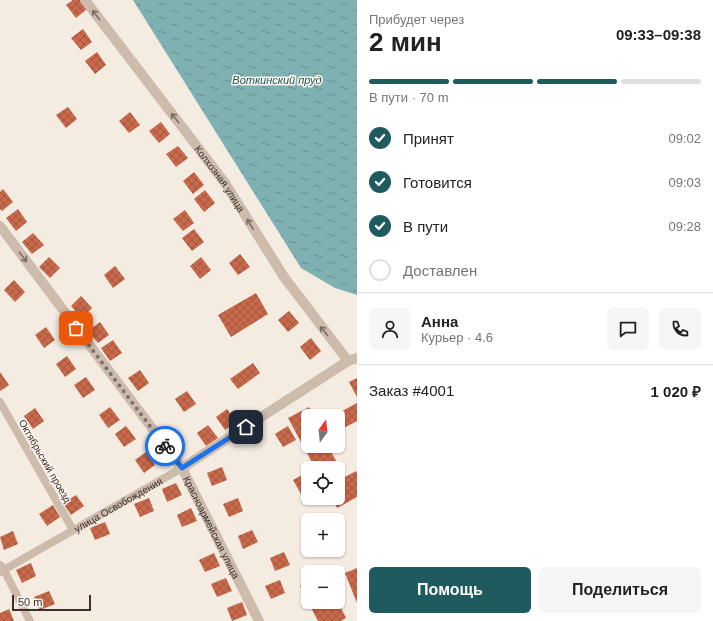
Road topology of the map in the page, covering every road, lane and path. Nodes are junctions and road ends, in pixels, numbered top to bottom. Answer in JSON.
{"nodes":[{"id":1,"x":85,"y":0,"type":"edge"},
{"id":2,"x":0,"y":226,"type":"edge"},
{"id":3,"x":353,"y":360,"type":"edge"},
{"id":4,"x":0,"y":402,"type":"edge"},
{"id":5,"x":182,"y":468,"type":"junction"},
{"id":6,"x":73,"y":530,"type":"junction"},
{"id":7,"x":2,"y":569,"type":"edge"},
{"id":8,"x":30,"y":621,"type":"edge"},
{"id":9,"x":259,"y":621,"type":"edge"}],
"edges":[{"from":3,"to":1,"type":"street","name":"Колхозная улица","one_way":true},
{"from":2,"to":5,"type":"street","name":"Красноармейская улица","one_way":true},
{"from":3,"to":5,"type":"street","name":"улица Освобождения"},
{"from":4,"to":6,"type":"street","name":"Октябрьский проезд"},
{"from":5,"to":6,"type":"street","name":"улица Освобождения"},
{"from":5,"to":9,"type":"street","name":"Красноармейская улица"},
{"from":6,"to":7,"type":"street","name":"улица Освобождения"},
{"from":7,"to":8,"type":"street"}]}
